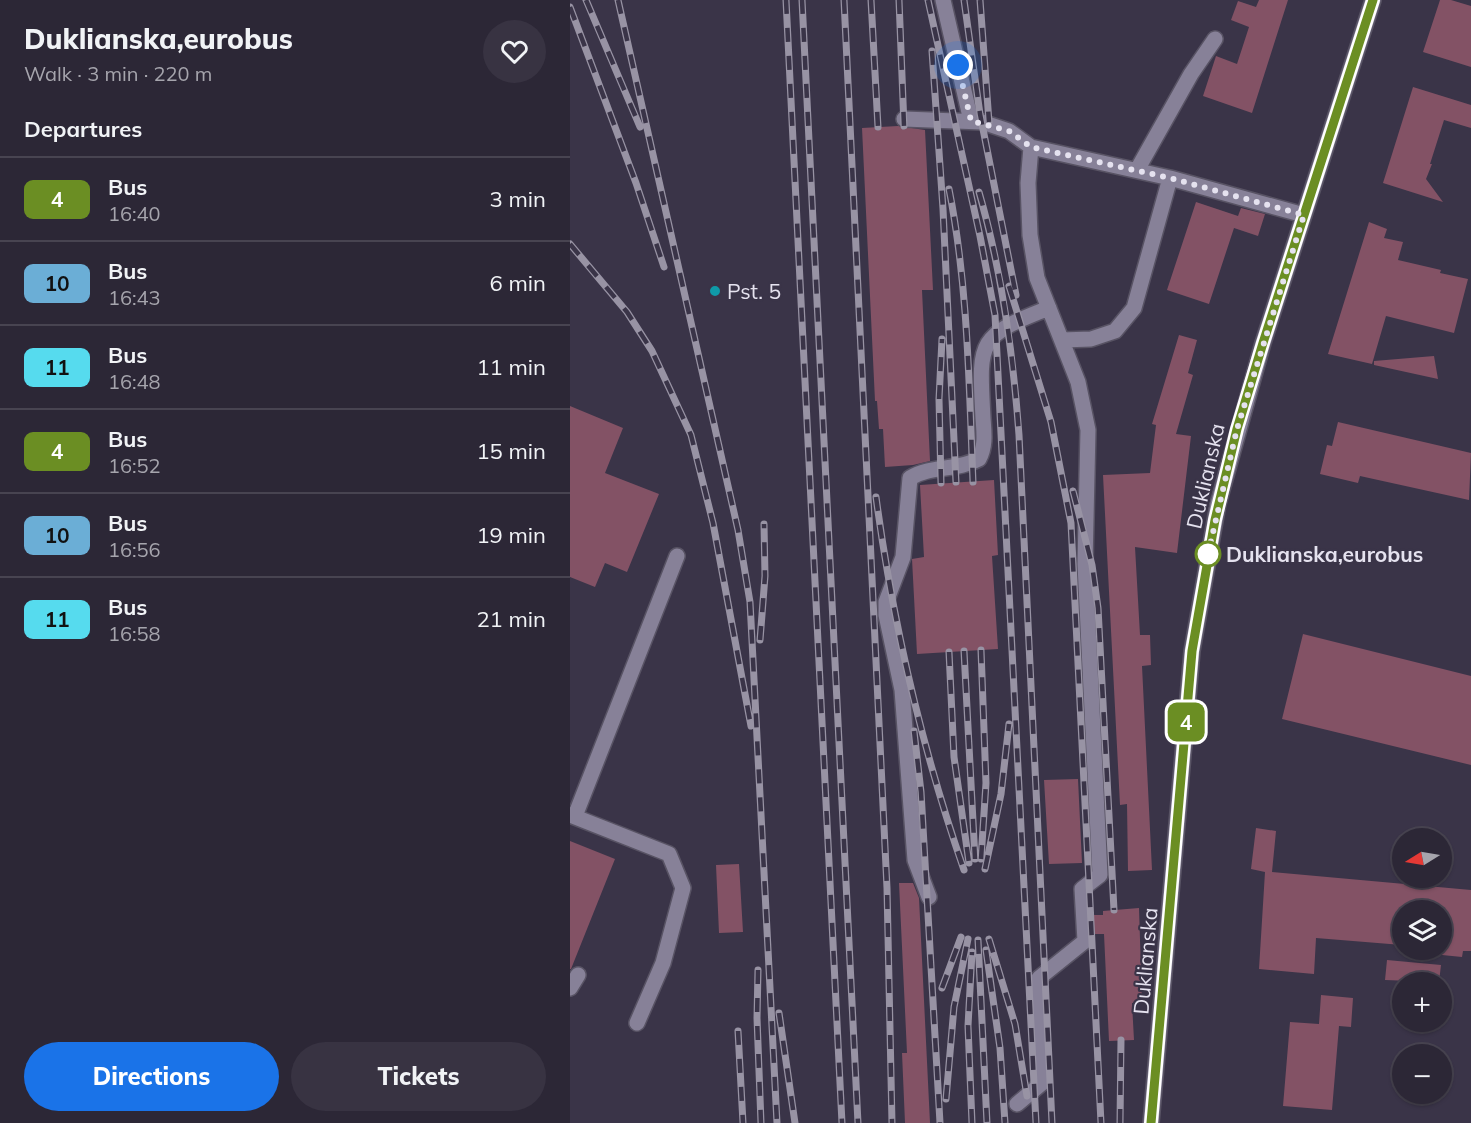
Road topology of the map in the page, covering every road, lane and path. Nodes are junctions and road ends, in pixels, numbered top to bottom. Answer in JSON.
{"nodes":[{"id":1,"x":944,"y":0,"type":"edge"},
{"id":2,"x":1373,"y":0,"type":"edge"},
{"id":3,"x":1215,"y":39,"type":"dead end"},
{"id":4,"x":904,"y":119,"type":"dead end"},
{"id":5,"x":971,"y":121,"type":"junction"},
{"id":6,"x":1031,"y":147,"type":"junction"},
{"id":7,"x":1137,"y":170,"type":"junction"},
{"id":8,"x":1170,"y":178,"type":"junction"},
{"id":9,"x":1304,"y":215,"type":"junction"},
{"id":10,"x":1049,"y":308,"type":"junction"},
{"id":11,"x":1062,"y":340,"type":"junction"},
{"id":12,"x":677,"y":555,"type":"dead end"},
{"id":13,"x":572,"y":815,"type":"edge"},
{"id":14,"x":929,"y":897,"type":"dead end"},
{"id":15,"x":637,"y":1023,"type":"dead end"},
{"id":16,"x":1017,"y":1104,"type":"dead end"},
{"id":17,"x":1151,"y":1123,"type":"edge"}],
"edges":[{"from":1,"to":5,"type":"street"},
{"from":2,"to":9,"type":"street","name":"Duklianska"},
{"from":3,"to":7,"type":"street"},
{"from":4,"to":5,"type":"street"},
{"from":5,"to":6,"type":"street"},
{"from":6,"to":7,"type":"street"},
{"from":6,"to":10,"type":"street"},
{"from":7,"to":8,"type":"street"},
{"from":8,"to":9,"type":"street"},
{"from":8,"to":11,"type":"street"},
{"from":9,"to":17,"type":"street","name":"Duklianska"},
{"from":10,"to":11,"type":"street"},
{"from":10,"to":14,"type":"street"},
{"from":11,"to":16,"type":"street"},
{"from":12,"to":13,"type":"street"},
{"from":13,"to":15,"type":"street"}]}
